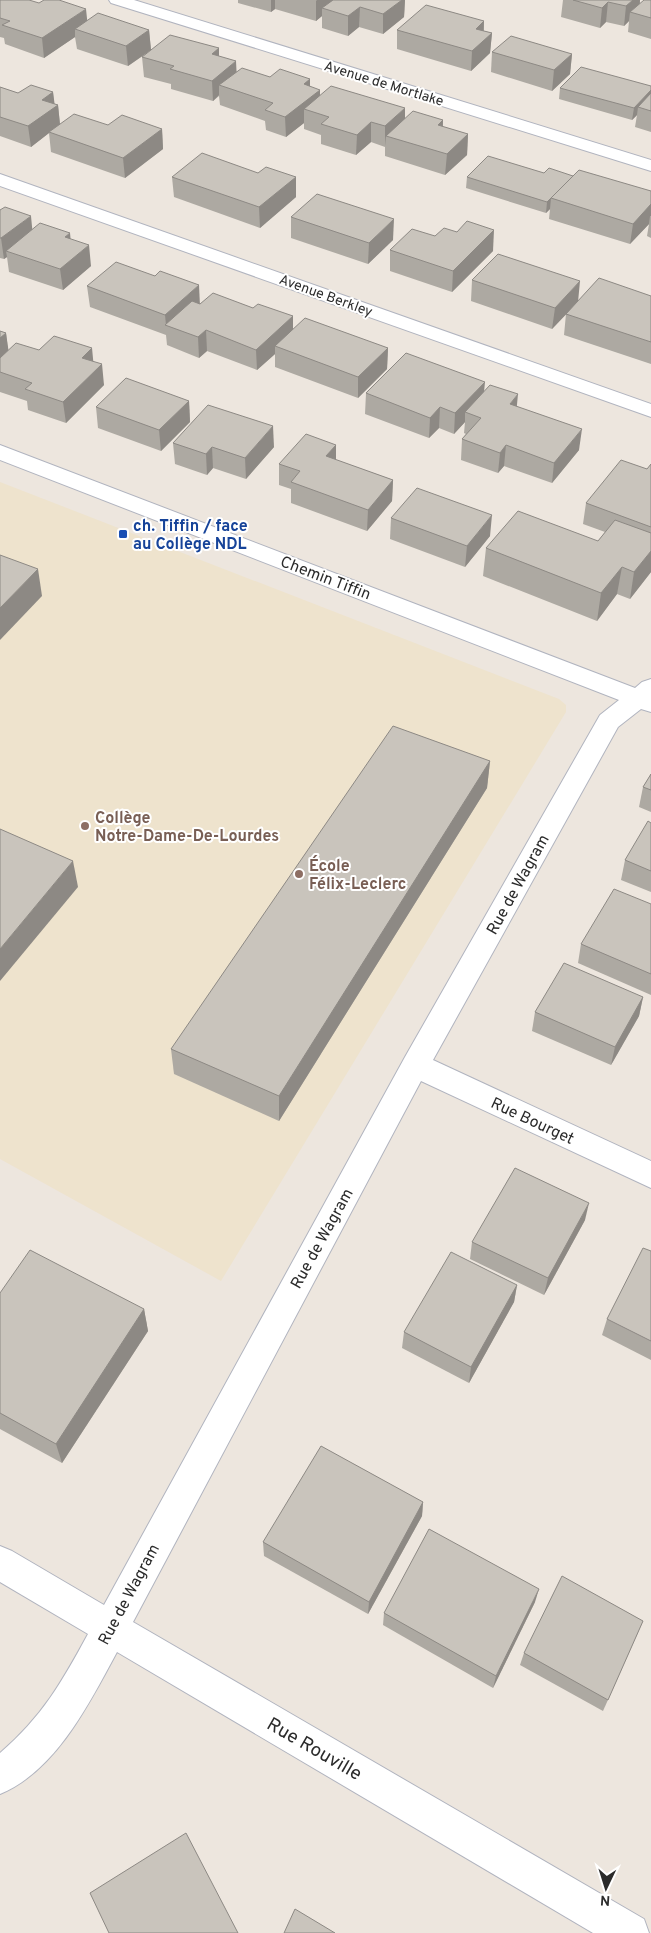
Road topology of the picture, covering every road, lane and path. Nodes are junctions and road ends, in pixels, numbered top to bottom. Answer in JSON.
{"nodes":[{"id":1,"x":117,"y":0,"type":"edge"},
{"id":2,"x":651,"y":166,"type":"edge"},
{"id":3,"x":0,"y":180,"type":"edge"},
{"id":4,"x":651,"y":411,"type":"edge"},
{"id":5,"x":0,"y":452,"type":"edge"},
{"id":6,"x":647,"y":696,"type":"edge"},
{"id":7,"x":415,"y":1065,"type":"junction"},
{"id":8,"x":651,"y":1175,"type":"edge"},
{"id":9,"x":0,"y":1563,"type":"edge"},
{"id":10,"x":110,"y":1626,"type":"junction"},
{"id":11,"x":0,"y":1776,"type":"edge"},
{"id":12,"x":630,"y":1933,"type":"edge"}],
"edges":[{"from":1,"to":2,"type":"street","name":"Avenue de Mortlake"},
{"from":3,"to":4,"type":"street","name":"Avenue Berkley"},
{"from":5,"to":6,"type":"street","name":"Chemin Tiffin"},
{"from":6,"to":7,"type":"street","name":"Rue de Wagram"},
{"from":7,"to":8,"type":"street","name":"Rue Bourget"},
{"from":7,"to":10,"type":"street","name":"Rue de Wagram"},
{"from":9,"to":10,"type":"street","name":"Rue Rouville"},
{"from":10,"to":11,"type":"street","name":"Rue de Wagram"},
{"from":10,"to":12,"type":"street","name":"Rue Rouville"}]}
